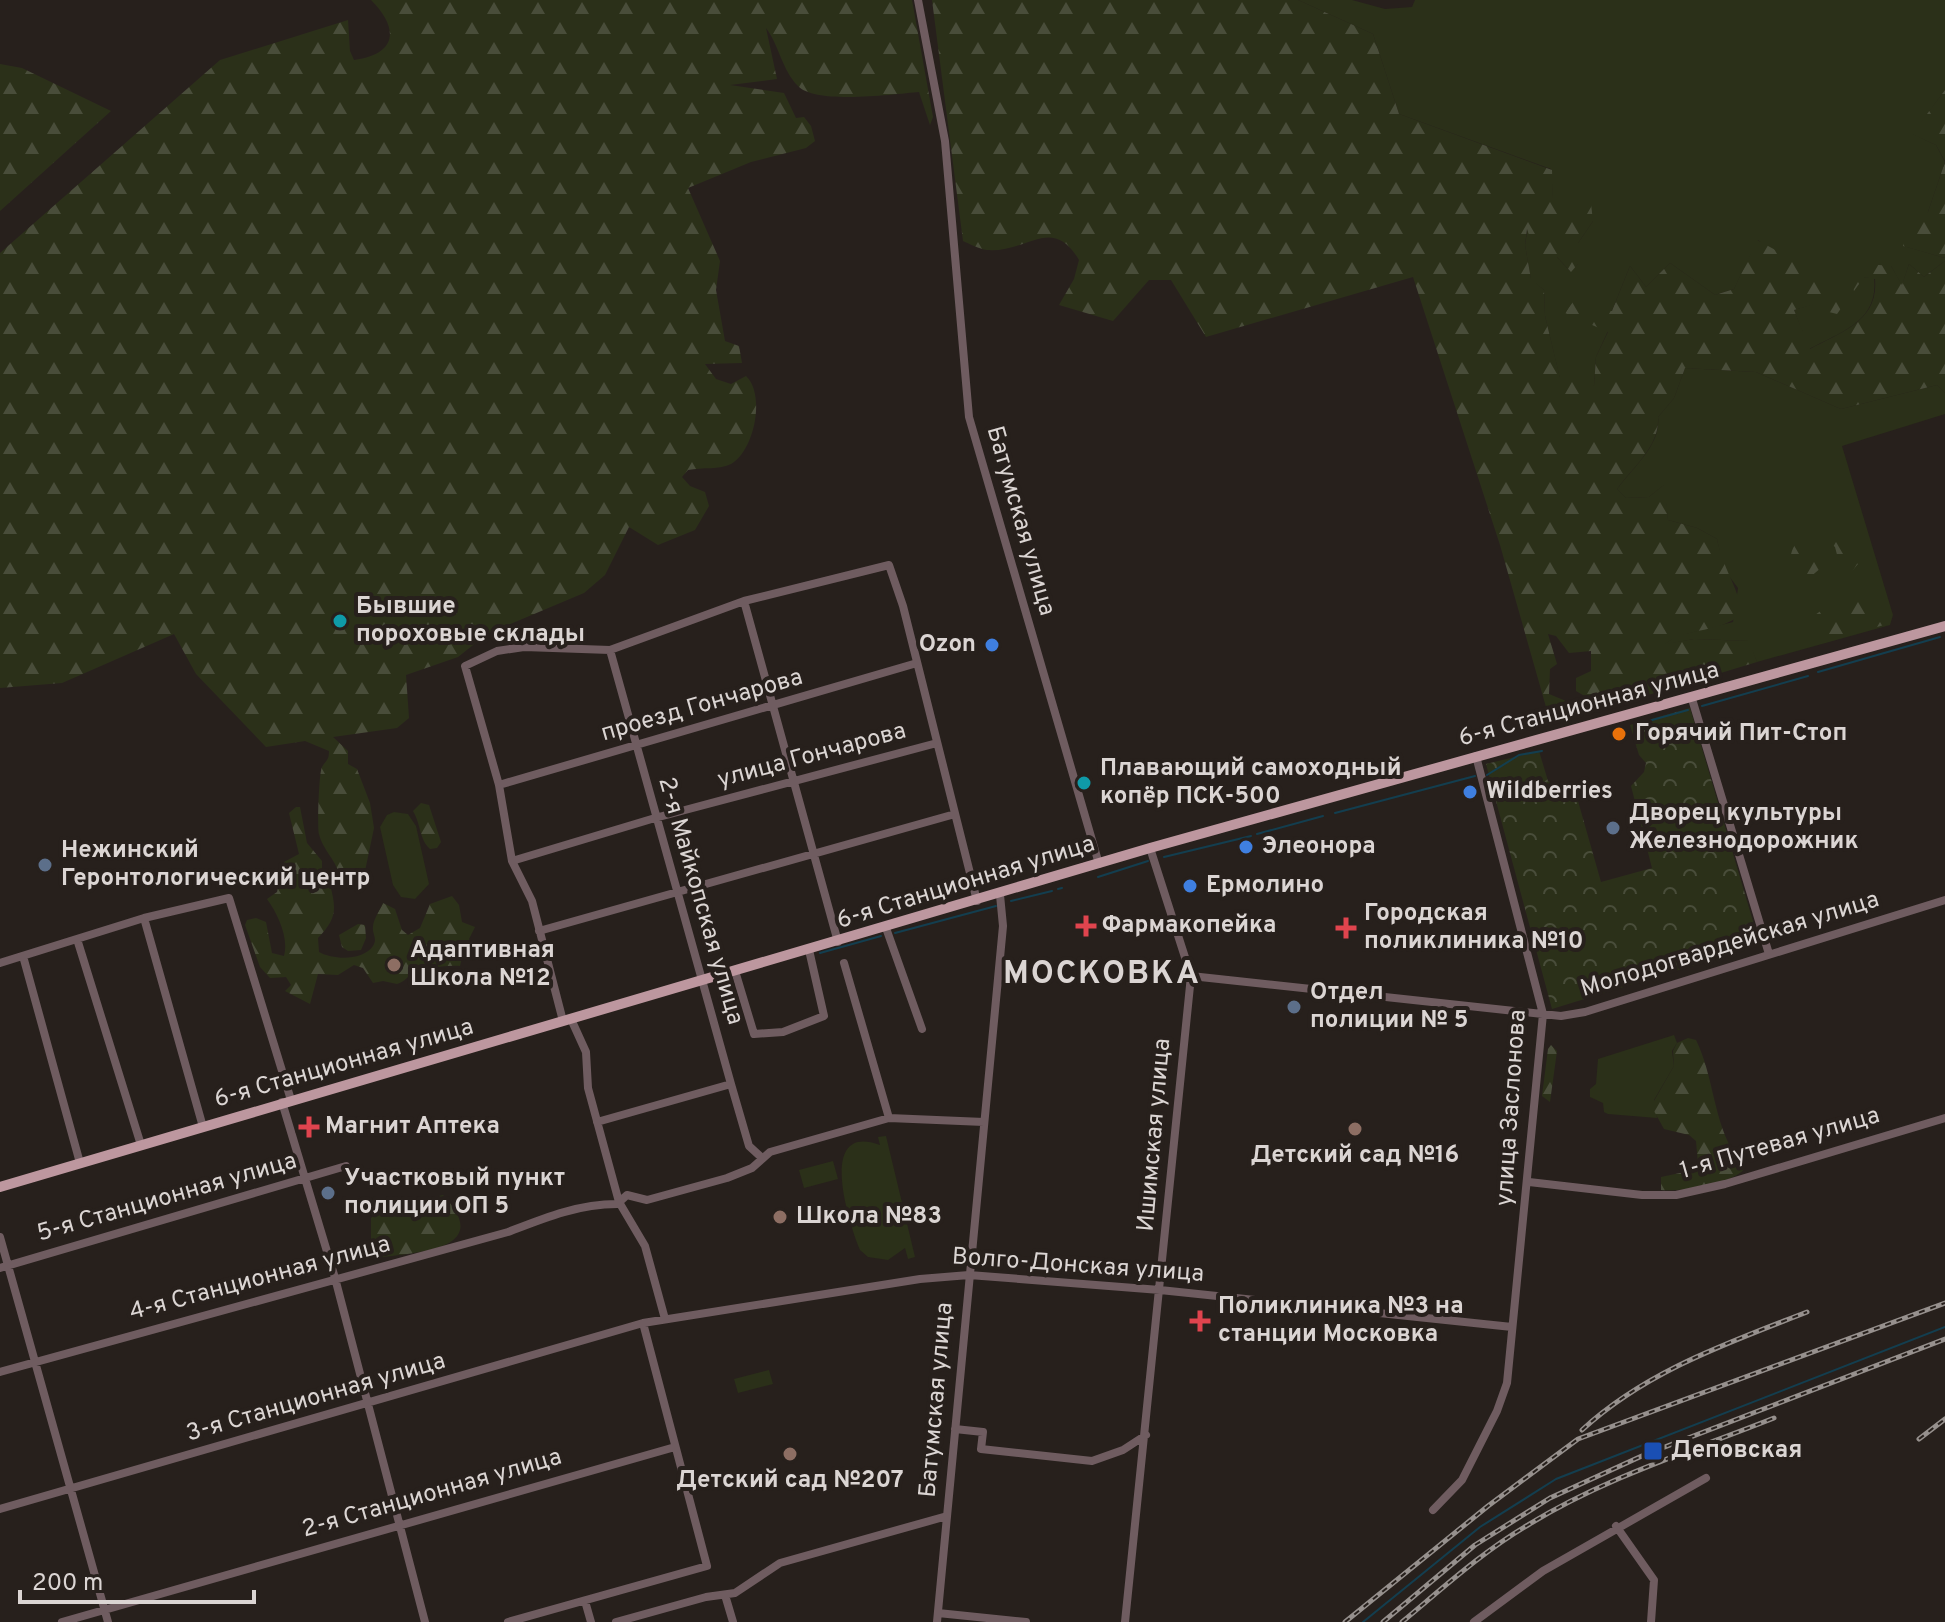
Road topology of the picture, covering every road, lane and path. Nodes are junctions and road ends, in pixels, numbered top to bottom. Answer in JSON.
{"nodes":[{"id":1,"x":918,"y":0,"type":"edge"},
{"id":2,"x":744,"y":601,"type":"junction"},
{"id":3,"x":1945,"y":626,"type":"edge"},
{"id":4,"x":610,"y":650,"type":"junction"},
{"id":5,"x":917,"y":663,"type":"junction"},
{"id":6,"x":1692,"y":699,"type":"junction"},
{"id":7,"x":771,"y":706,"type":"junction"},
{"id":8,"x":937,"y":743,"type":"junction"},
{"id":9,"x":635,"y":746,"type":"junction"},
{"id":10,"x":1476,"y":756,"type":"junction"},
{"id":11,"x":793,"y":781,"type":"junction"},
{"id":12,"x":499,"y":785,"type":"junction"},
{"id":13,"x":955,"y":814,"type":"junction"},
{"id":14,"x":655,"y":818,"type":"junction"},
{"id":15,"x":1150,"y":848,"type":"junction"},
{"id":16,"x":814,"y":854,"type":"junction"},
{"id":17,"x":512,"y":861,"type":"junction"},
{"id":18,"x":1099,"y":864,"type":"junction"},
{"id":19,"x":678,"y":893,"type":"junction"},
{"id":20,"x":1000,"y":895,"type":"junction"},
{"id":21,"x":1945,"y":900,"type":"edge"},
{"id":22,"x":977,"y":901,"type":"junction"},
{"id":23,"x":144,"y":918,"type":"junction"},
{"id":24,"x":886,"y":928,"type":"junction"},
{"id":25,"x":539,"y":931,"type":"junction"},
{"id":26,"x":77,"y":939,"type":"junction"},
{"id":27,"x":838,"y":942,"type":"junction"},
{"id":28,"x":809,"y":950,"type":"junction"},
{"id":29,"x":1769,"y":954,"type":"junction"},
{"id":30,"x":23,"y":956,"type":"junction"},
{"id":31,"x":0,"y":963,"type":"edge"},
{"id":32,"x":844,"y":963,"type":"dead end"},
{"id":33,"x":735,"y":971,"type":"junction"},
{"id":34,"x":1191,"y":976,"type":"junction"},
{"id":35,"x":703,"y":981,"type":"junction"},
{"id":36,"x":1543,"y":1014,"type":"junction"},
{"id":37,"x":567,"y":1020,"type":"junction"},
{"id":38,"x":922,"y":1029,"type":"dead end"},
{"id":39,"x":731,"y":1084,"type":"junction"},
{"id":40,"x":287,"y":1101,"type":"junction"},
{"id":41,"x":889,"y":1118,"type":"junction"},
{"id":42,"x":1945,"y":1118,"type":"edge"},
{"id":43,"x":597,"y":1122,"type":"junction"},
{"id":44,"x":984,"y":1122,"type":"junction"},
{"id":45,"x":203,"y":1127,"type":"junction"},
{"id":46,"x":141,"y":1145,"type":"junction"},
{"id":47,"x":761,"y":1157,"type":"junction"},
{"id":48,"x":80,"y":1163,"type":"junction"},
{"id":49,"x":346,"y":1166,"type":"dead end"},
{"id":50,"x":305,"y":1178,"type":"junction"},
{"id":51,"x":1529,"y":1182,"type":"junction"},
{"id":52,"x":0,"y":1187,"type":"edge"},
{"id":53,"x":619,"y":1202,"type":"junction"},
{"id":54,"x":0,"y":1237,"type":"edge"},
{"id":55,"x":4,"y":1266,"type":"edge"},
{"id":56,"x":969,"y":1275,"type":"junction"},
{"id":57,"x":335,"y":1278,"type":"junction"},
{"id":58,"x":1160,"y":1290,"type":"junction"},
{"id":59,"x":665,"y":1319,"type":"junction"},
{"id":60,"x":643,"y":1323,"type":"junction"},
{"id":61,"x":1512,"y":1327,"type":"junction"},
{"id":62,"x":33,"y":1362,"type":"junction"},
{"id":63,"x":0,"y":1372,"type":"edge"},
{"id":64,"x":367,"y":1405,"type":"junction"},
{"id":65,"x":955,"y":1429,"type":"junction"},
{"id":66,"x":1146,"y":1435,"type":"junction"},
{"id":67,"x":675,"y":1447,"type":"junction"},
{"id":68,"x":1706,"y":1478,"type":"dead end"},
{"id":69,"x":70,"y":1489,"type":"junction"},
{"id":70,"x":0,"y":1509,"type":"edge"},
{"id":71,"x":1433,"y":1510,"type":"dead end"},
{"id":72,"x":947,"y":1516,"type":"junction"},
{"id":73,"x":398,"y":1525,"type":"junction"},
{"id":74,"x":1616,"y":1526,"type":"junction"},
{"id":75,"x":725,"y":1595,"type":"junction"},
{"id":76,"x":585,"y":1601,"type":"junction"},
{"id":77,"x":104,"y":1610,"type":"junction"},
{"id":78,"x":937,"y":1617,"type":"edge"},
{"id":79,"x":62,"y":1622,"type":"edge"},
{"id":80,"x":108,"y":1622,"type":"edge"},
{"id":81,"x":425,"y":1622,"type":"edge"},
{"id":82,"x":508,"y":1622,"type":"edge"},
{"id":83,"x":591,"y":1622,"type":"edge"},
{"id":84,"x":616,"y":1622,"type":"edge"},
{"id":85,"x":733,"y":1622,"type":"edge"},
{"id":86,"x":1026,"y":1622,"type":"edge"},
{"id":87,"x":1125,"y":1622,"type":"edge"},
{"id":88,"x":1474,"y":1622,"type":"edge"},
{"id":89,"x":1651,"y":1622,"type":"edge"}],
"edges":[{"from":1,"to":18,"type":"street","name":"Батумская улица"},
{"from":2,"to":4,"type":"street"},
{"from":2,"to":5,"type":"street"},
{"from":2,"to":7,"type":"street"},
{"from":3,"to":6,"type":"main road","name":"6-я Станционная улица"},
{"from":4,"to":9,"type":"street","name":"2-я Майкопская улица"},
{"from":4,"to":12,"type":"street"},
{"from":5,"to":7,"type":"street","name":"проезд Гончарова"},
{"from":5,"to":8,"type":"street"},
{"from":6,"to":10,"type":"main road","name":"6-я Станционная улица"},
{"from":6,"to":29,"type":"street"},
{"from":7,"to":9,"type":"street","name":"проезд Гончарова"},
{"from":7,"to":11,"type":"street"},
{"from":8,"to":11,"type":"street","name":"улица Гончарова"},
{"from":8,"to":13,"type":"street"},
{"from":9,"to":12,"type":"street","name":"проезд Гончарова"},
{"from":9,"to":14,"type":"street","name":"2-я Майкопская улица"},
{"from":10,"to":15,"type":"main road","name":"6-я Станционная улица"},
{"from":10,"to":36,"type":"street","name":"улица Заслонова"},
{"from":11,"to":14,"type":"street","name":"улица Гончарова"},
{"from":11,"to":16,"type":"street"},
{"from":12,"to":17,"type":"street"},
{"from":13,"to":16,"type":"street"},
{"from":13,"to":22,"type":"street"},
{"from":14,"to":17,"type":"street","name":"улица Гончарова"},
{"from":14,"to":19,"type":"street","name":"2-я Майкопская улица"},
{"from":15,"to":18,"type":"main road","name":"6-я Станционная улица"},
{"from":15,"to":34,"type":"street","name":"Ишимская улица"},
{"from":16,"to":19,"type":"street"},
{"from":16,"to":27,"type":"street"},
{"from":17,"to":25,"type":"street"},
{"from":18,"to":20,"type":"main road","name":"6-я Станционная улица"},
{"from":19,"to":25,"type":"street"},
{"from":19,"to":35,"type":"street","name":"2-я Майкопская улица"},
{"from":20,"to":22,"type":"main road","name":"6-я Станционная улица"},
{"from":20,"to":44,"type":"street","name":"Батумская улица"},
{"from":21,"to":29,"type":"street","name":"Молодогвардейская улица"},
{"from":22,"to":24,"type":"main road","name":"6-я Станционная улица"},
{"from":23,"to":26,"type":"street"},
{"from":23,"to":40,"type":"street"},
{"from":23,"to":45,"type":"street"},
{"from":24,"to":27,"type":"main road","name":"6-я Станционная улица"},
{"from":24,"to":38,"type":"street"},
{"from":25,"to":37,"type":"street"},
{"from":26,"to":30,"type":"street"},
{"from":26,"to":46,"type":"street"},
{"from":27,"to":28,"type":"main road","name":"6-я Станционная улица"},
{"from":28,"to":33,"type":"main road","name":"6-я Станционная улица"},
{"from":28,"to":33,"type":"street"},
{"from":29,"to":36,"type":"street","name":"Молодогвардейская улица"},
{"from":30,"to":31,"type":"street"},
{"from":30,"to":48,"type":"street"},
{"from":32,"to":41,"type":"street"},
{"from":33,"to":35,"type":"main road","name":"6-я Станционная улица"},
{"from":34,"to":36,"type":"street","name":"Молодогвардейская улица"},
{"from":34,"to":58,"type":"street","name":"Ишимская улица"},
{"from":35,"to":37,"type":"main road","name":"6-я Станционная улица"},
{"from":35,"to":39,"type":"street","name":"2-я Майкопская улица"},
{"from":36,"to":51,"type":"street","name":"улица Заслонова"},
{"from":37,"to":40,"type":"main road","name":"6-я Станционная улица"},
{"from":37,"to":43,"type":"street"},
{"from":39,"to":43,"type":"street"},
{"from":39,"to":47,"type":"street","name":"2-я Майкопская улица"},
{"from":40,"to":45,"type":"main road","name":"6-я Станционная улица"},
{"from":40,"to":50,"type":"street"},
{"from":41,"to":44,"type":"street","name":"4-я Станционная улица"},
{"from":41,"to":47,"type":"street","name":"4-я Станционная улица"},
{"from":42,"to":51,"type":"street","name":"1-я Путевая улица"},
{"from":43,"to":53,"type":"street"},
{"from":44,"to":56,"type":"street","name":"Батумская улица"},
{"from":45,"to":46,"type":"main road","name":"6-я Станционная улица"},
{"from":46,"to":48,"type":"main road","name":"6-я Станционная улица"},
{"from":47,"to":53,"type":"street","name":"4-я Станционная улица"},
{"from":48,"to":52,"type":"main road","name":"6-я Станционная улица"},
{"from":49,"to":50,"type":"street","name":"5-я Станционная улица"},
{"from":50,"to":55,"type":"street","name":"5-я Станционная улица"},
{"from":50,"to":57,"type":"street"},
{"from":51,"to":61,"type":"street","name":"улица Заслонова"},
{"from":53,"to":57,"type":"street","name":"4-я Станционная улица"},
{"from":53,"to":59,"type":"street"},
{"from":54,"to":55,"type":"street"},
{"from":55,"to":62,"type":"street"},
{"from":56,"to":58,"type":"street","name":"Волго-Донская улица"},
{"from":56,"to":59,"type":"street","name":"Волго-Донская улица"},
{"from":56,"to":65,"type":"street","name":"Батумская улица"},
{"from":57,"to":62,"type":"street","name":"4-я Станционная улица"},
{"from":57,"to":64,"type":"street"},
{"from":58,"to":61,"type":"street","name":"Волго-Донская улица"},
{"from":58,"to":66,"type":"street","name":"Ишимская улица"},
{"from":59,"to":60,"type":"street","name":"Волго-Донская улица"},
{"from":60,"to":64,"type":"street","name":"3-я Станционная улица"},
{"from":60,"to":67,"type":"street"},
{"from":61,"to":71,"type":"street","name":"улица Заслонова"},
{"from":62,"to":63,"type":"street","name":"4-я Станционная улица"},
{"from":62,"to":69,"type":"street"},
{"from":64,"to":69,"type":"street","name":"3-я Станционная улица"},
{"from":64,"to":73,"type":"street"},
{"from":65,"to":66,"type":"street"},
{"from":65,"to":72,"type":"street","name":"Батумская улица"},
{"from":66,"to":87,"type":"street","name":"Ишимская улица"},
{"from":67,"to":73,"type":"street","name":"2-я Станционная улица"},
{"from":67,"to":76,"type":"street"},
{"from":68,"to":74,"type":"street"},
{"from":69,"to":70,"type":"street","name":"3-я Станционная улица"},
{"from":69,"to":77,"type":"street"},
{"from":72,"to":75,"type":"street"},
{"from":72,"to":78,"type":"street","name":"Батумская улица"},
{"from":73,"to":77,"type":"street","name":"2-я Станционная улица"},
{"from":73,"to":81,"type":"street"},
{"from":74,"to":88,"type":"street"},
{"from":74,"to":89,"type":"street"},
{"from":75,"to":84,"type":"street"},
{"from":75,"to":85,"type":"street"},
{"from":76,"to":82,"type":"street"},
{"from":76,"to":83,"type":"street"},
{"from":77,"to":79,"type":"street","name":"2-я Станционная улица"},
{"from":77,"to":80,"type":"street"},
{"from":78,"to":86,"type":"street"}]}
